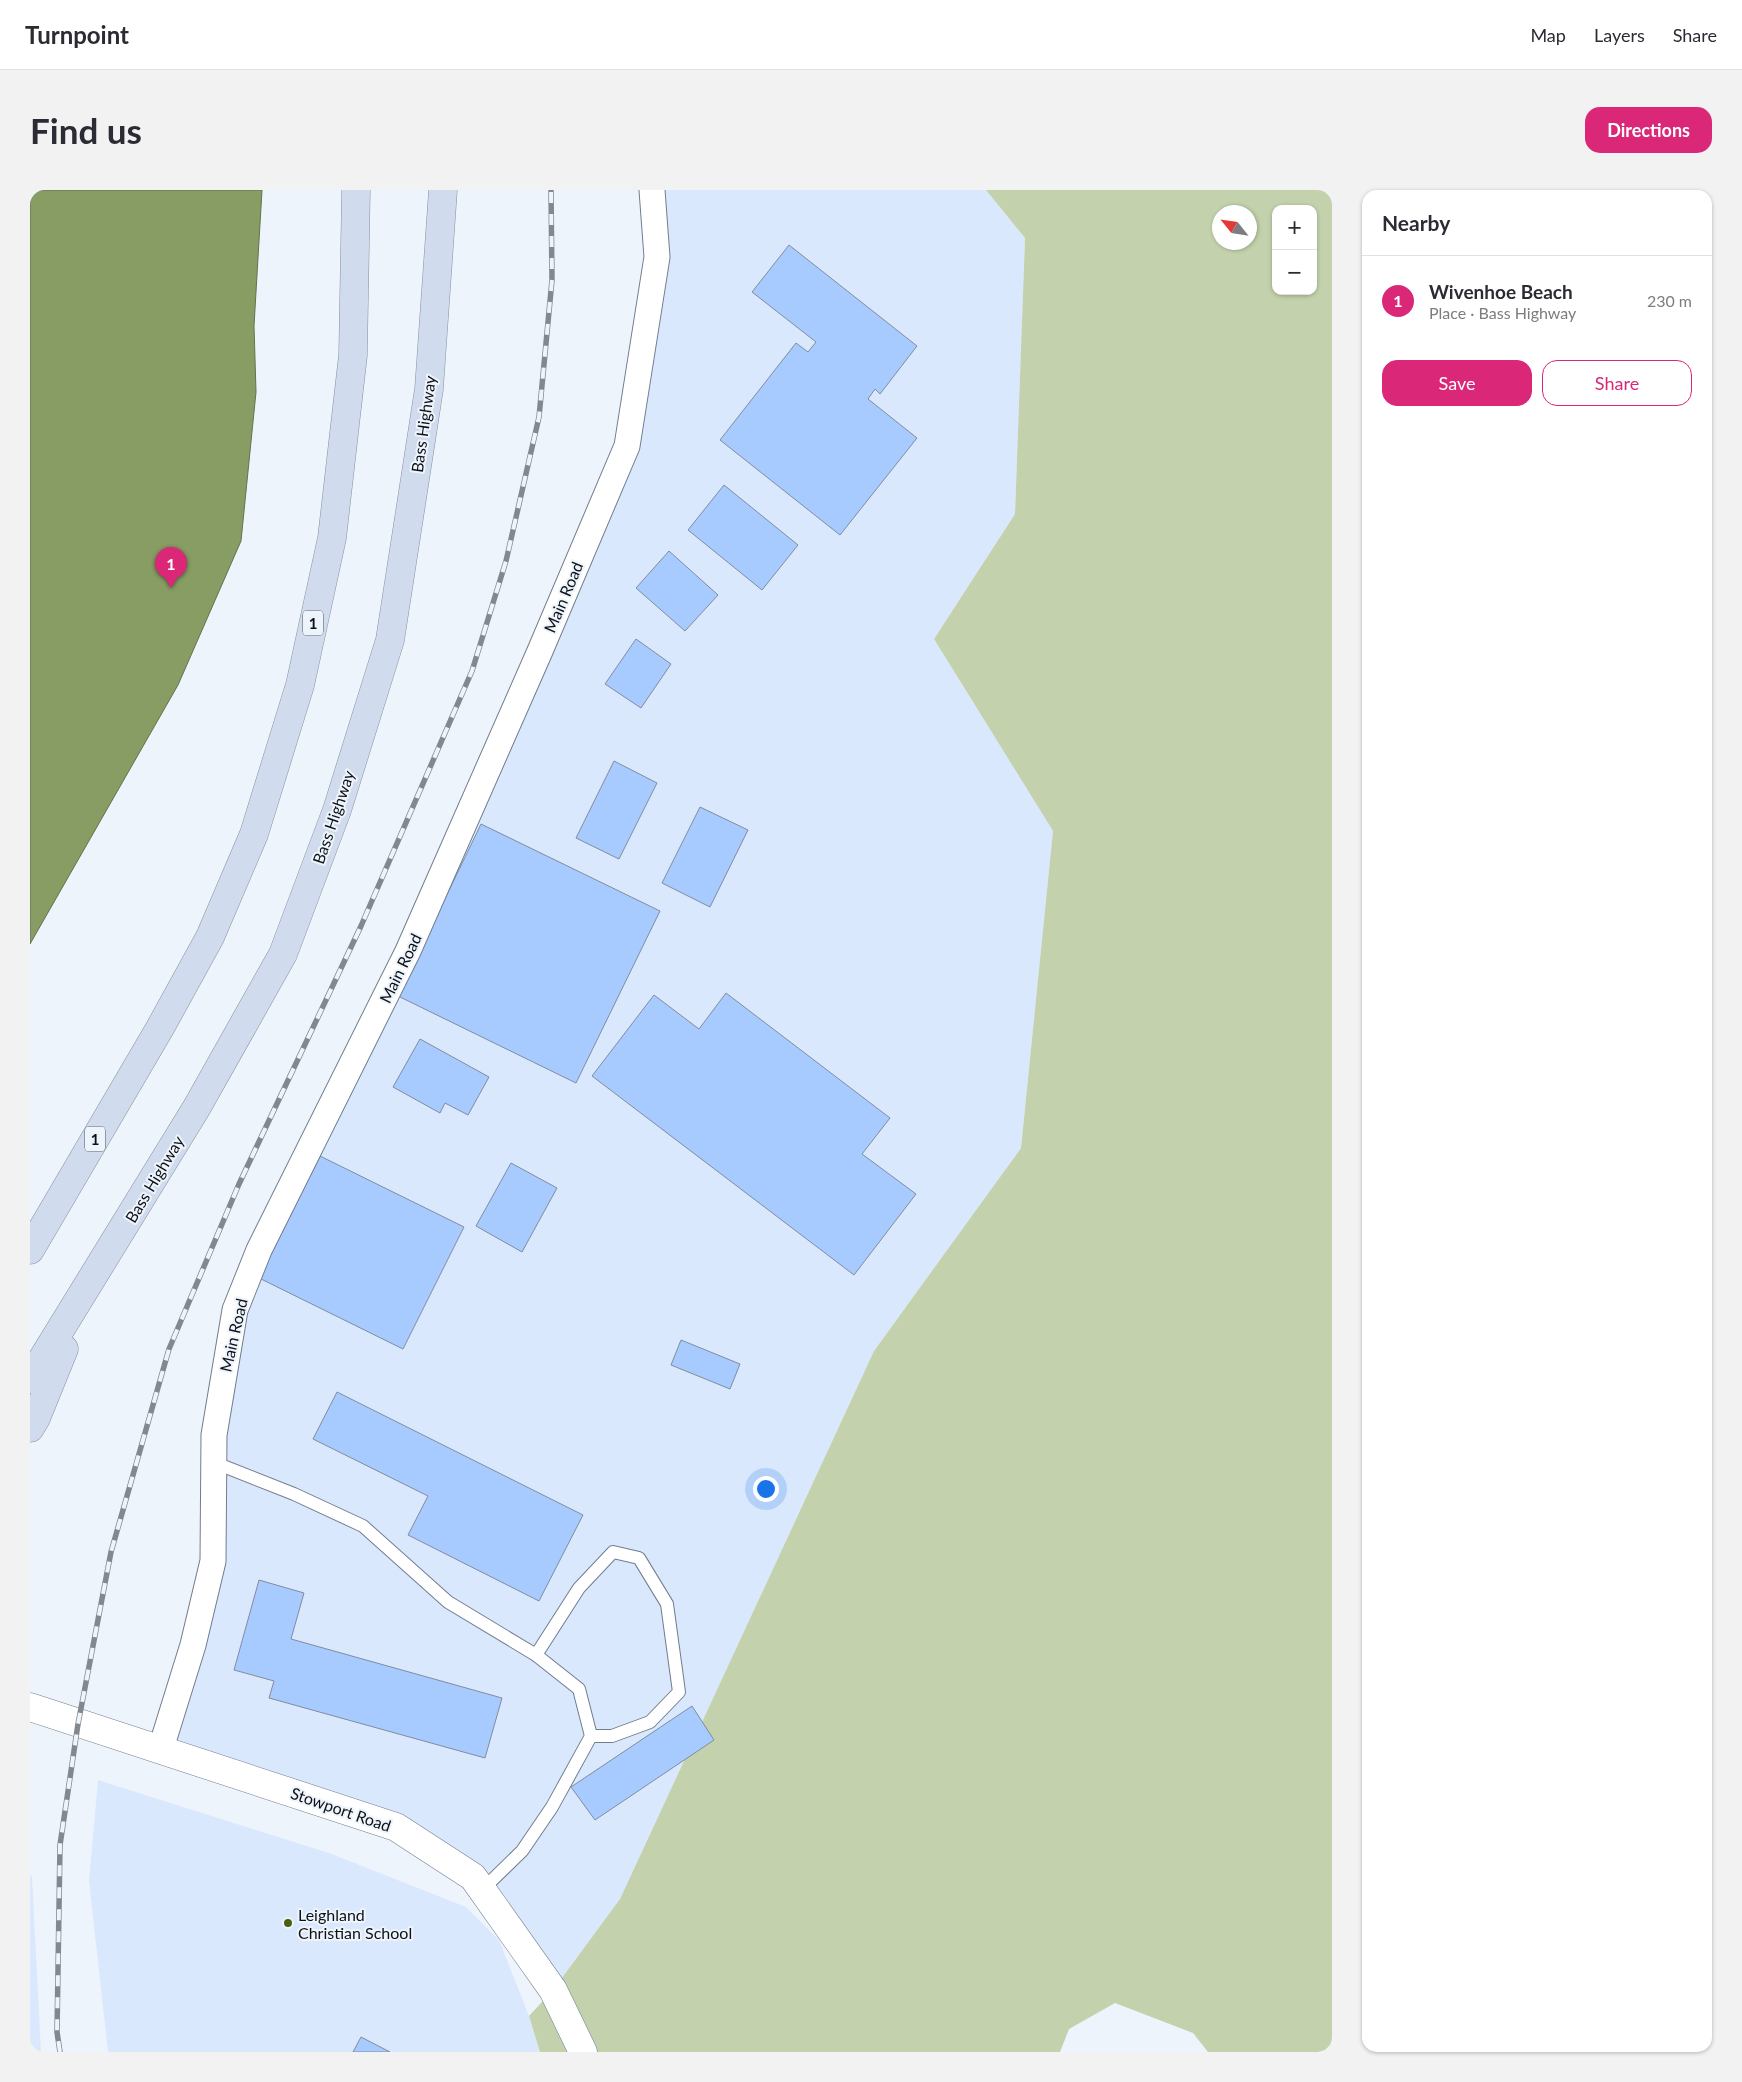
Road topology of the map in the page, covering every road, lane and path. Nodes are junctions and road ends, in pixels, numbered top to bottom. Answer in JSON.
{"nodes":[{"id":1,"x":356,"y":190,"type":"edge"},
{"id":2,"x":443,"y":190,"type":"edge"},
{"id":3,"x":652,"y":190,"type":"edge"},
{"id":4,"x":30,"y":1250,"type":"edge"},
{"id":5,"x":89,"y":1285,"type":"junction"},
{"id":6,"x":30,"y":1379,"type":"edge"},
{"id":7,"x":30,"y":1428,"type":"edge"},
{"id":8,"x":214,"y":1462,"type":"junction"},
{"id":9,"x":536,"y":1655,"type":"junction"},
{"id":10,"x":30,"y":1707,"type":"edge"},
{"id":11,"x":591,"y":1736,"type":"junction"},
{"id":12,"x":160,"y":1748,"type":"junction"},
{"id":13,"x":482,"y":1890,"type":"junction"},
{"id":14,"x":582,"y":2052,"type":"edge"}],
"edges":[{"from":1,"to":4,"type":"highway","number":"1"},
{"from":2,"to":5,"type":"highway","name":"Bass Highway"},
{"from":3,"to":8,"type":"street","name":"Main Road"},
{"from":5,"to":6,"type":"highway","name":"Bass Highway"},
{"from":5,"to":7,"type":"highway"},
{"from":8,"to":9,"type":"lane"},
{"from":8,"to":12,"type":"street","name":"Main Road"},
{"from":9,"to":11,"type":"lane"},
{"from":9,"to":11,"type":"lane"},
{"from":10,"to":12,"type":"main road","name":"Stowport Road"},
{"from":11,"to":13,"type":"lane"},
{"from":12,"to":13,"type":"main road","name":"Stowport Road"},
{"from":13,"to":14,"type":"main road","name":"Stowport Road"}]}
